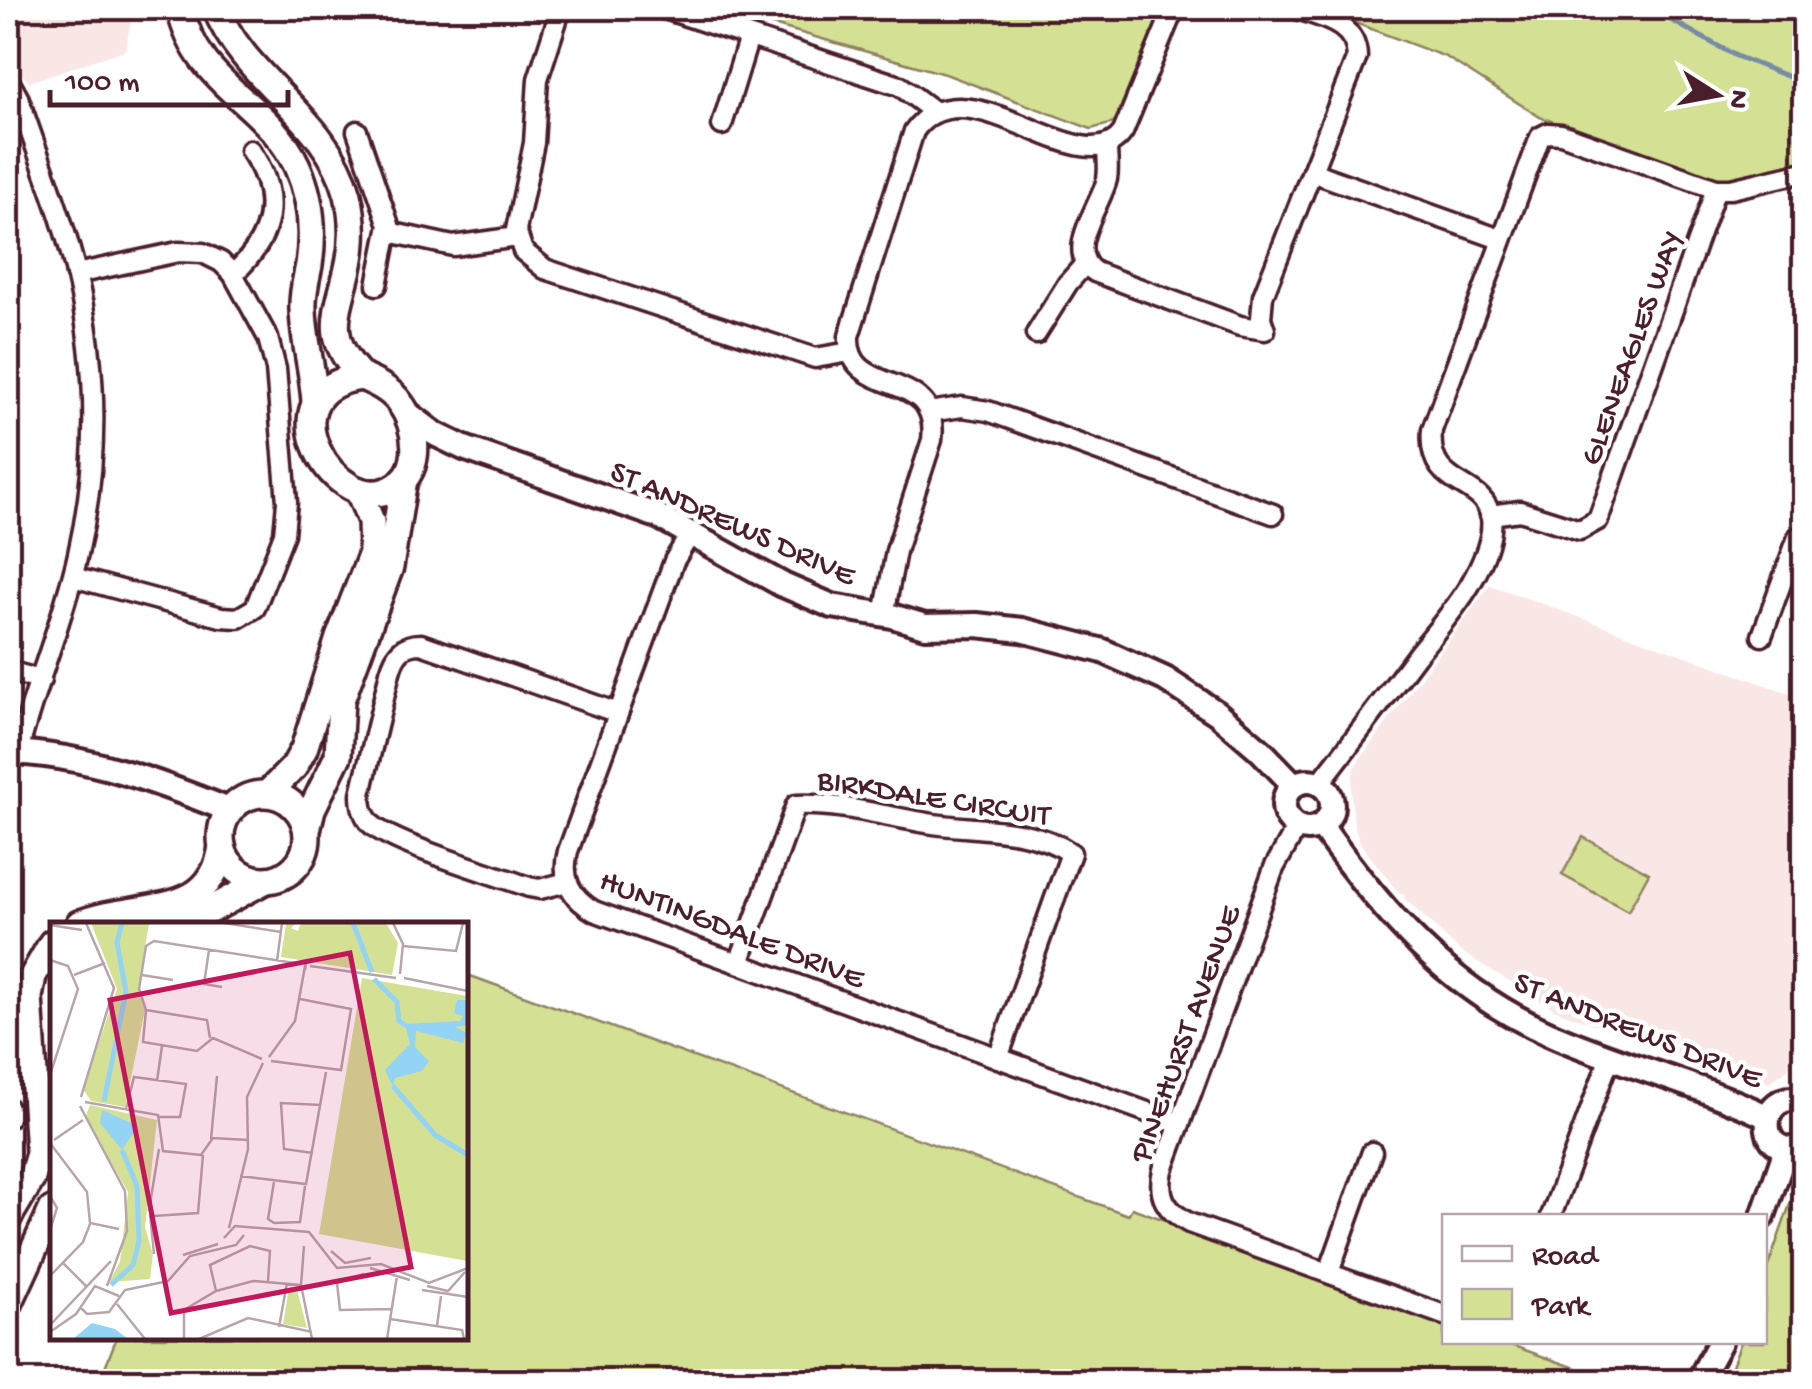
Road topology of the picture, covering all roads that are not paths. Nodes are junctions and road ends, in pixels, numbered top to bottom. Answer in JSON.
{"nodes":[{"id":1,"x":180,"y":8,"type":"edge"},
{"id":2,"x":216,"y":8,"type":"edge"},
{"id":3,"x":561,"y":8,"type":"edge"},
{"id":4,"x":662,"y":8,"type":"edge"},
{"id":5,"x":1174,"y":8,"type":"edge"},
{"id":6,"x":1295,"y":8,"type":"edge"},
{"id":7,"x":749,"y":37,"type":"junction"},
{"id":8,"x":8,"y":78,"type":"edge"},
{"id":9,"x":932,"y":110,"type":"junction"},
{"id":10,"x":722,"y":125,"type":"dead end"},
{"id":11,"x":357,"y":132,"type":"dead end"},
{"id":12,"x":1107,"y":147,"type":"junction"},
{"id":13,"x":250,"y":150,"type":"dead end"},
{"id":14,"x":1312,"y":172,"type":"junction"},
{"id":15,"x":1804,"y":172,"type":"edge"},
{"id":16,"x":1716,"y":189,"type":"junction"},
{"id":17,"x":389,"y":232,"type":"junction"},
{"id":18,"x":517,"y":237,"type":"junction"},
{"id":19,"x":1500,"y":240,"type":"junction"},
{"id":20,"x":1085,"y":264,"type":"junction"},
{"id":21,"x":76,"y":274,"type":"junction"},
{"id":22,"x":233,"y":274,"type":"junction"},
{"id":23,"x":377,"y":286,"type":"dead end"},
{"id":24,"x":1036,"y":334,"type":"dead end"},
{"id":25,"x":850,"y":352,"type":"junction"},
{"id":26,"x":362,"y":377,"type":"junction"},
{"id":27,"x":315,"y":402,"type":"junction"},
{"id":28,"x":406,"y":412,"type":"junction"},
{"id":29,"x":929,"y":412,"type":"junction"},
{"id":30,"x":464,"y":448,"type":"junction"},
{"id":31,"x":408,"y":472,"type":"junction"},
{"id":32,"x":359,"y":492,"type":"junction"},
{"id":33,"x":1273,"y":514,"type":"dead end"},
{"id":34,"x":1490,"y":515,"type":"junction"},
{"id":35,"x":691,"y":533,"type":"junction"},
{"id":36,"x":1804,"y":540,"type":"edge"},
{"id":37,"x":73,"y":577,"type":"junction"},
{"id":38,"x":884,"y":615,"type":"junction"},
{"id":39,"x":1762,"y":636,"type":"dead end"},
{"id":40,"x":8,"y":670,"type":"edge"},
{"id":41,"x":41,"y":680,"type":"junction"},
{"id":42,"x":618,"y":712,"type":"junction"},
{"id":43,"x":13,"y":752,"type":"edge"},
{"id":44,"x":1319,"y":784,"type":"junction"},
{"id":45,"x":1294,"y":786,"type":"junction"},
{"id":46,"x":268,"y":794,"type":"junction"},
{"id":47,"x":229,"y":810,"type":"junction"},
{"id":48,"x":1321,"y":826,"type":"junction"},
{"id":49,"x":1297,"y":827,"type":"junction"},
{"id":50,"x":307,"y":830,"type":"junction"},
{"id":51,"x":222,"y":846,"type":"junction"},
{"id":52,"x":264,"y":881,"type":"junction"},
{"id":53,"x":567,"y":882,"type":"junction"},
{"id":54,"x":87,"y":922,"type":"edge"},
{"id":55,"x":177,"y":922,"type":"edge"},
{"id":56,"x":50,"y":946,"type":"edge"},
{"id":57,"x":738,"y":964,"type":"junction"},
{"id":58,"x":1610,"y":1057,"type":"junction"},
{"id":59,"x":998,"y":1058,"type":"junction"},
{"id":60,"x":1804,"y":1101,"type":"edge"},
{"id":61,"x":8,"y":1108,"type":"edge"},
{"id":62,"x":1768,"y":1117,"type":"junction"},
{"id":63,"x":8,"y":1118,"type":"edge"},
{"id":64,"x":1180,"y":1124,"type":"junction"},
{"id":65,"x":1795,"y":1148,"type":"edge"},
{"id":66,"x":1372,"y":1152,"type":"dead end"},
{"id":67,"x":50,"y":1214,"type":"edge"},
{"id":68,"x":1552,"y":1214,"type":"edge"},
{"id":69,"x":1764,"y":1214,"type":"edge"},
{"id":70,"x":8,"y":1218,"type":"edge"},
{"id":71,"x":1329,"y":1272,"type":"junction"},
{"id":72,"x":8,"y":1306,"type":"edge"},
{"id":73,"x":1442,"y":1314,"type":"edge"},
{"id":74,"x":1719,"y":1344,"type":"edge"},
{"id":75,"x":1698,"y":1382,"type":"edge"}],
"edges":[{"from":1,"to":27,"type":"main road"},
{"from":2,"to":26,"type":"main road"},
{"from":3,"to":18,"type":"street"},
{"from":4,"to":7,"type":"street"},
{"from":5,"to":12,"type":"street"},
{"from":6,"to":14,"type":"street"},
{"from":7,"to":9,"type":"street"},
{"from":7,"to":10,"type":"street"},
{"from":8,"to":21,"type":"street"},
{"from":9,"to":12,"type":"street"},
{"from":9,"to":25,"type":"street"},
{"from":11,"to":17,"type":"street"},
{"from":12,"to":20,"type":"street"},
{"from":13,"to":22,"type":"street"},
{"from":14,"to":19,"type":"street"},
{"from":14,"to":20,"type":"street"},
{"from":15,"to":16,"type":"street"},
{"from":16,"to":19,"type":"street"},
{"from":16,"to":34,"type":"street","name":"GLENEAGLES WAY"},
{"from":17,"to":18,"type":"street"},
{"from":17,"to":23,"type":"street"},
{"from":18,"to":25,"type":"street"},
{"from":19,"to":34,"type":"street"},
{"from":20,"to":24,"type":"street"},
{"from":21,"to":22,"type":"street"},
{"from":21,"to":37,"type":"street"},
{"from":22,"to":37,"type":"street"},
{"from":25,"to":29,"type":"street"},
{"from":26,"to":27,"type":"main road"},
{"from":26,"to":28,"type":"main road"},
{"from":27,"to":32,"type":"main road"},
{"from":28,"to":30,"type":"street","name":"ST ANDREWS DRIVE"},
{"from":28,"to":31,"type":"main road"},
{"from":29,"to":33,"type":"street"},
{"from":29,"to":38,"type":"street"},
{"from":30,"to":31,"type":"street"},
{"from":30,"to":35,"type":"street","name":"ST ANDREWS DRIVE"},
{"from":31,"to":32,"type":"main road"},
{"from":31,"to":50,"type":"main road"},
{"from":32,"to":46,"type":"main road"},
{"from":34,"to":44,"type":"street"},
{"from":35,"to":38,"type":"street","name":"ST ANDREWS DRIVE"},
{"from":35,"to":42,"type":"street","name":"HUNTINGDALE DRIVE"},
{"from":36,"to":39,"type":"street"},
{"from":37,"to":41,"type":"street"},
{"from":38,"to":45,"type":"street","name":"ST ANDREWS DRIVE"},
{"from":40,"to":41,"type":"street"},
{"from":41,"to":43,"type":"street"},
{"from":42,"to":53,"type":"street","name":"HUNTINGDALE DRIVE"},
{"from":42,"to":53,"type":"street"},
{"from":43,"to":47,"type":"street"},
{"from":44,"to":45,"type":"street"},
{"from":44,"to":48,"type":"street"},
{"from":45,"to":49,"type":"street"},
{"from":46,"to":47,"type":"main road"},
{"from":46,"to":50,"type":"main road"},
{"from":47,"to":51,"type":"main road"},
{"from":48,"to":49,"type":"street"},
{"from":48,"to":58,"type":"street","name":"ST ANDREWS DRIVE"},
{"from":49,"to":64,"type":"street","name":"PINEHURST AVENUE"},
{"from":50,"to":52,"type":"main road"},
{"from":51,"to":52,"type":"main road"},
{"from":51,"to":54,"type":"main road"},
{"from":52,"to":55,"type":"main road"},
{"from":53,"to":57,"type":"street","name":"HUNTINGDALE DRIVE"},
{"from":56,"to":70,"type":"main road"},
{"from":57,"to":59,"type":"street","name":"HUNTINGDALE DRIVE"},
{"from":57,"to":59,"type":"street","name":"BIRKDALE CIRCUIT"},
{"from":58,"to":62,"type":"street","name":"ST ANDREWS DRIVE"},
{"from":58,"to":68,"type":"street"},
{"from":59,"to":64,"type":"street","name":"HUNTINGDALE DRIVE"},
{"from":60,"to":62,"type":"street"},
{"from":61,"to":63,"type":"street"},
{"from":62,"to":65,"type":"street"},
{"from":64,"to":71,"type":"street","name":"PINEHURST AVENUE"},
{"from":65,"to":69,"type":"street"},
{"from":66,"to":71,"type":"street"},
{"from":67,"to":72,"type":"main road"},
{"from":71,"to":73,"type":"street","name":"PINEHURST AVENUE"},
{"from":74,"to":75,"type":"street"}]}
